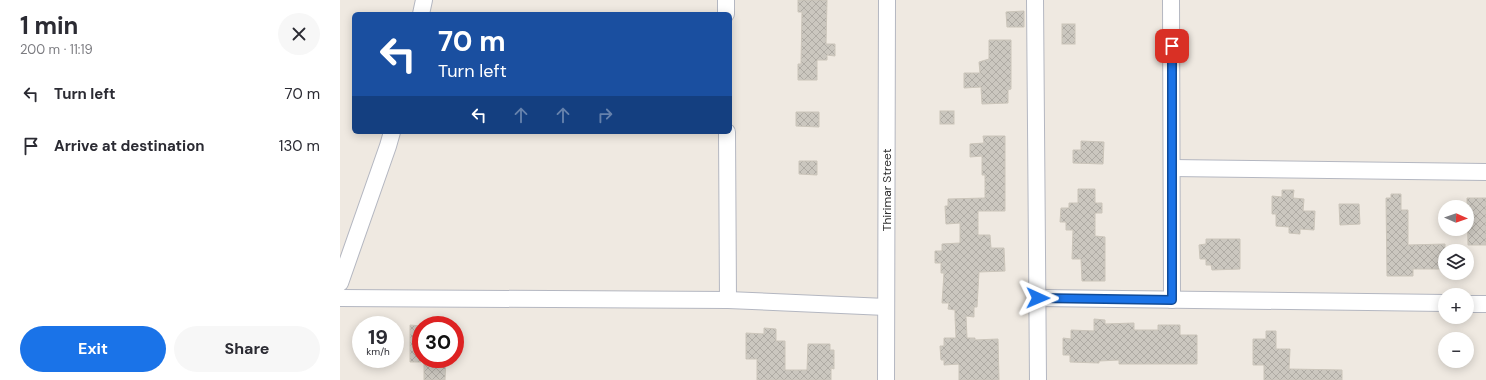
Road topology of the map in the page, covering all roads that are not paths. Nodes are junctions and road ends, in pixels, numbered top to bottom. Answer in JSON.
{"nodes":[{"id":1,"x":424,"y":0,"type":"edge"},
{"id":2,"x":726,"y":0,"type":"edge"},
{"id":3,"x":887,"y":0,"type":"edge"},
{"id":4,"x":1035,"y":0,"type":"edge"},
{"id":5,"x":1171,"y":0,"type":"edge"},
{"id":6,"x":421,"y":12,"type":"edge"},
{"id":7,"x":726,"y":12,"type":"edge"},
{"id":8,"x":391,"y":134,"type":"edge"},
{"id":9,"x":727,"y":134,"type":"edge"},
{"id":10,"x":1172,"y":168,"type":"junction"},
{"id":11,"x":1486,"y":172,"type":"edge"},
{"id":12,"x":340,"y":283,"type":"edge"},
{"id":13,"x":340,"y":298,"type":"edge"},
{"id":14,"x":1038,"y":298,"type":"junction"},
{"id":15,"x":728,"y":300,"type":"junction"},
{"id":16,"x":1172,"y":300,"type":"junction"},
{"id":17,"x":1438,"y":303,"type":"edge"},
{"id":18,"x":1474,"y":304,"type":"edge"},
{"id":19,"x":1486,"y":304,"type":"edge"},
{"id":20,"x":886,"y":307,"type":"junction"},
{"id":21,"x":886,"y":380,"type":"edge"},
{"id":22,"x":1038,"y":380,"type":"edge"}],
"edges":[{"from":1,"to":6,"type":"street"},
{"from":2,"to":7,"type":"street"},
{"from":3,"to":20,"type":"street","name":"Thirimar Street"},
{"from":4,"to":14,"type":"street"},
{"from":5,"to":10,"type":"street"},
{"from":8,"to":12,"type":"street"},
{"from":9,"to":15,"type":"street"},
{"from":10,"to":11,"type":"street"},
{"from":10,"to":16,"type":"street"},
{"from":13,"to":15,"type":"street"},
{"from":14,"to":16,"type":"street"},
{"from":14,"to":22,"type":"street"},
{"from":15,"to":20,"type":"street"},
{"from":16,"to":17,"type":"street"},
{"from":18,"to":19,"type":"street"},
{"from":20,"to":21,"type":"street","name":"Thirimar Street"}]}
